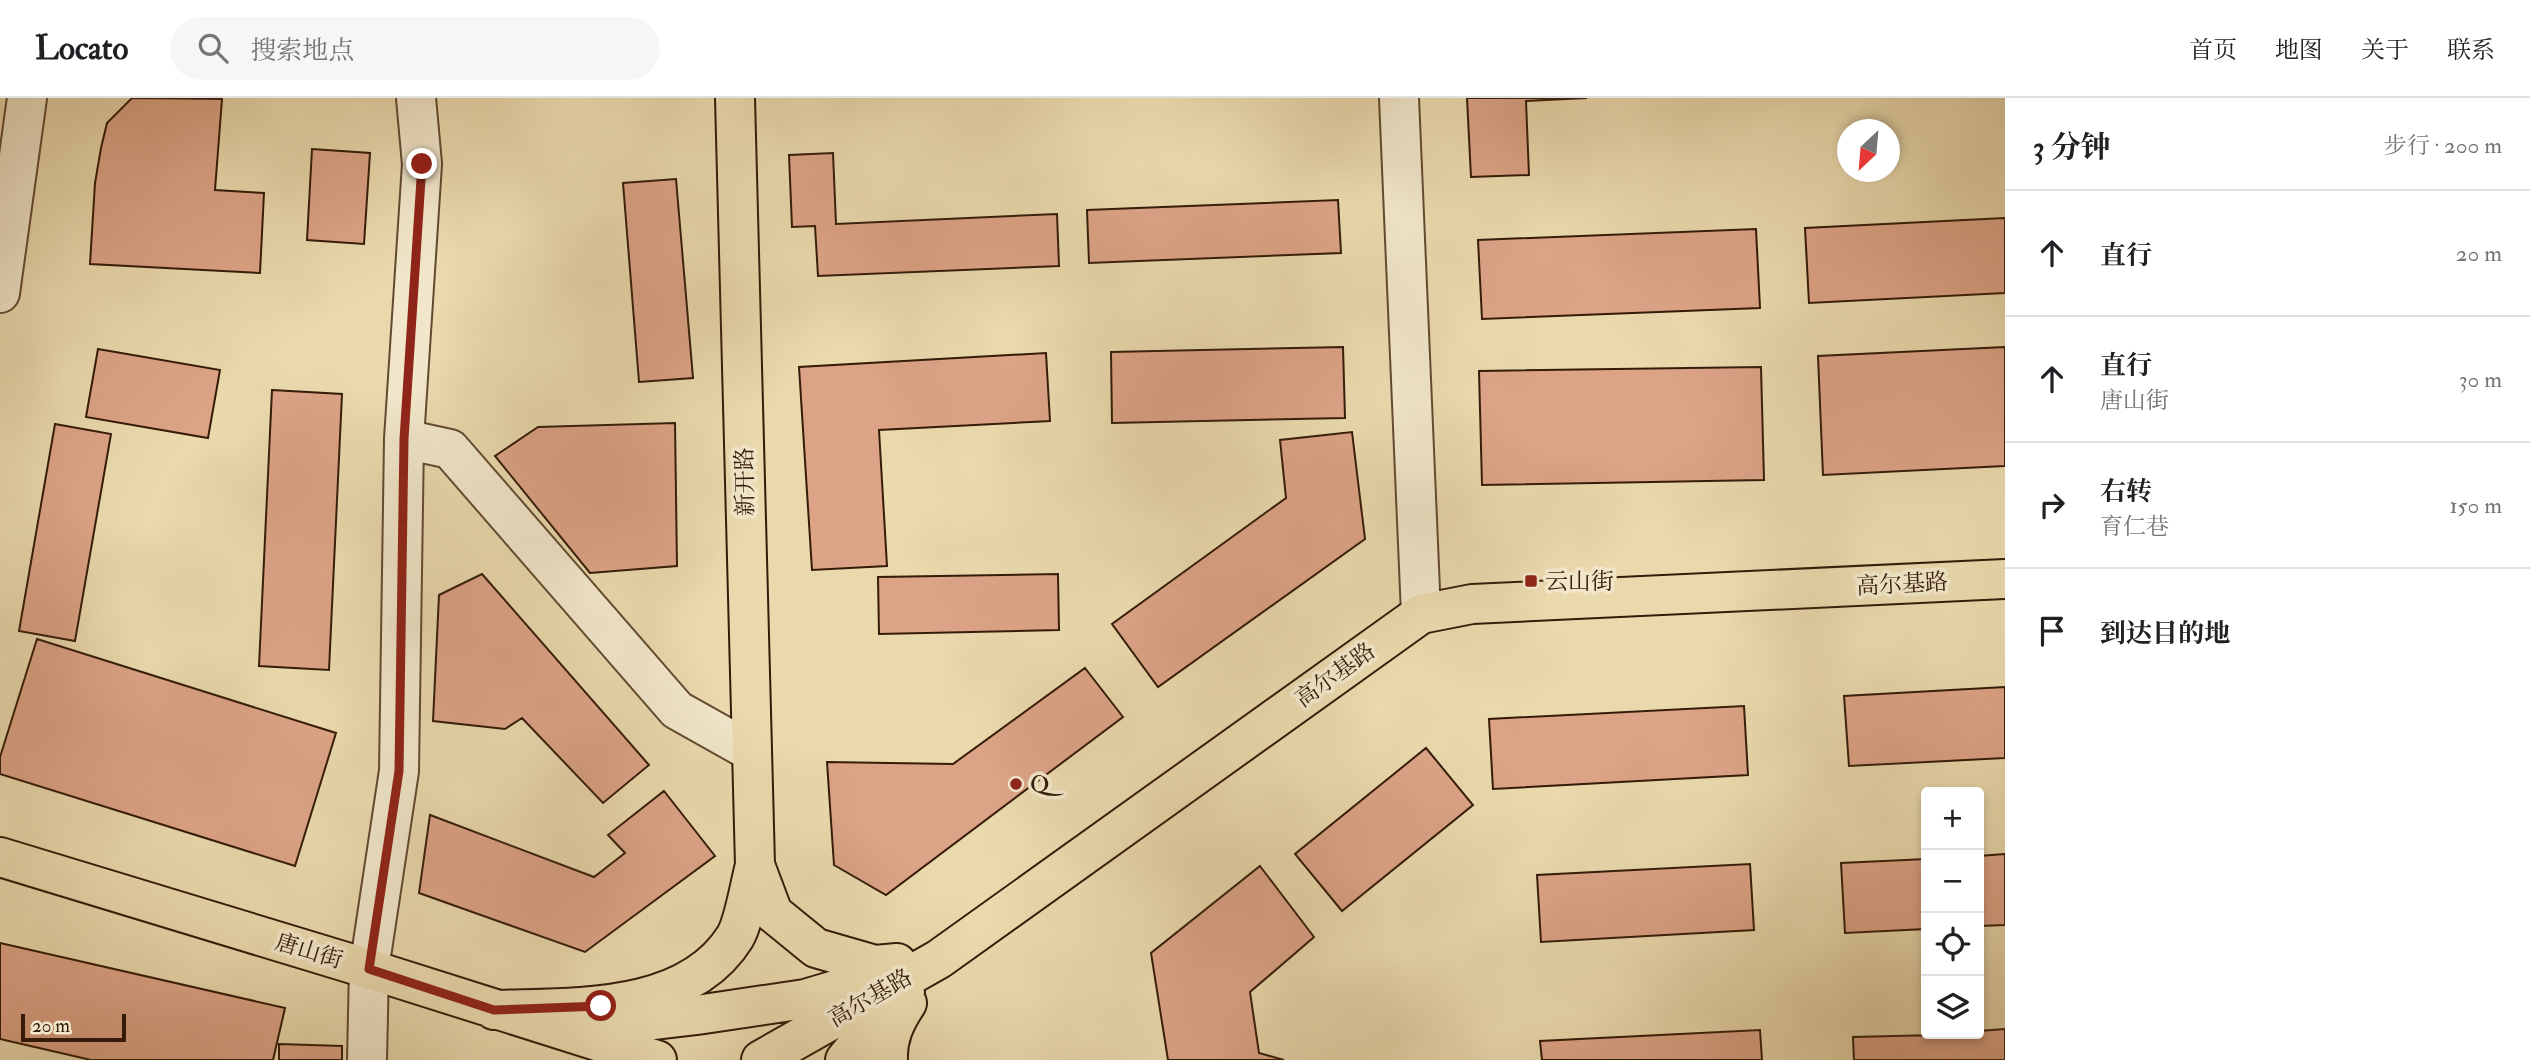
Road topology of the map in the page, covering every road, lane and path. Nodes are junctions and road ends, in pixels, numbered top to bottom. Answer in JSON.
{"nodes":[{"id":1,"x":27,"y":98,"type":"edge"},
{"id":2,"x":416,"y":98,"type":"edge"},
{"id":3,"x":735,"y":98,"type":"edge"},
{"id":4,"x":1399,"y":98,"type":"edge"},
{"id":5,"x":0,"y":293,"type":"edge"},
{"id":6,"x":404,"y":439,"type":"junction"},
{"id":7,"x":2005,"y":579,"type":"edge"},
{"id":8,"x":1421,"y":614,"type":"junction"},
{"id":9,"x":752,"y":752,"type":"junction"},
{"id":10,"x":0,"y":857,"type":"edge"},
{"id":11,"x":755,"y":865,"type":"junction"},
{"id":12,"x":939,"y":959,"type":"junction"},
{"id":13,"x":369,"y":969,"type":"junction"},
{"id":14,"x":494,"y":1010,"type":"junction"},
{"id":15,"x":366,"y":1060,"type":"edge"},
{"id":16,"x":589,"y":1060,"type":"edge"},
{"id":17,"x":657,"y":1060,"type":"edge"},
{"id":18,"x":761,"y":1060,"type":"edge"},
{"id":19,"x":845,"y":1060,"type":"edge"},
{"id":20,"x":888,"y":1060,"type":"edge"}],
"edges":[{"from":1,"to":5,"type":"street"},
{"from":2,"to":6,"type":"street"},
{"from":3,"to":9,"type":"main road","name":"新开路"},
{"from":4,"to":8,"type":"street"},
{"from":6,"to":9,"type":"street"},
{"from":6,"to":13,"type":"street"},
{"from":7,"to":8,"type":"main road","name":"高尔基路"},
{"from":8,"to":12,"type":"main road","name":"高尔基路"},
{"from":9,"to":11,"type":"main road","name":"新开路"},
{"from":10,"to":13,"type":"main road","name":"唐山街"},
{"from":11,"to":12,"type":"main road"},
{"from":11,"to":14,"type":"main road"},
{"from":12,"to":14,"type":"main road"},
{"from":12,"to":18,"type":"main road","name":"高尔基路"},
{"from":12,"to":19,"type":"main road"},
{"from":12,"to":20,"type":"main road"},
{"from":13,"to":14,"type":"main road","name":"唐山街"},
{"from":13,"to":15,"type":"street"},
{"from":14,"to":16,"type":"main road"},
{"from":14,"to":17,"type":"main road","name":"唐山街"}]}
